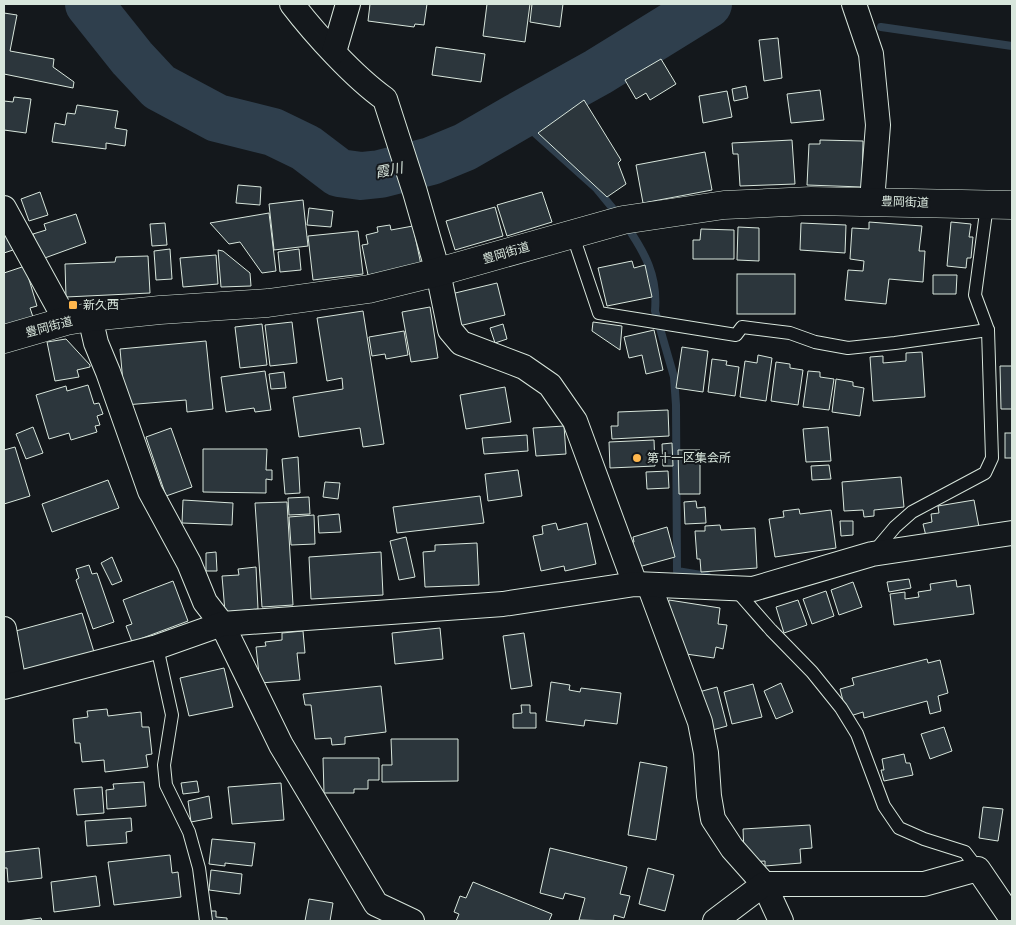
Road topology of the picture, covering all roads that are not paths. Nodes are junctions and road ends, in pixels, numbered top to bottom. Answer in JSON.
{"nodes":[{"id":1,"x":292,"y":4,"type":"edge"},
{"id":2,"x":348,"y":4,"type":"edge"},
{"id":3,"x":858,"y":6,"type":"edge"},
{"id":4,"x":334,"y":52,"type":"junction"},
{"id":5,"x":872,"y":201,"type":"junction"},
{"id":6,"x":1000,"y":204,"type":"edge"},
{"id":7,"x":4,"y":208,"type":"edge"},
{"id":8,"x":572,"y":233,"type":"junction"},
{"id":9,"x":438,"y":272,"type":"junction"},
{"id":10,"x":78,"y":319,"type":"junction"},
{"id":11,"x":988,"y":330,"type":"junction"},
{"id":12,"x":4,"y":339,"type":"edge"},
{"id":13,"x":1012,"y":533,"type":"edge"},
{"id":14,"x":872,"y":554,"type":"junction"},
{"id":15,"x":642,"y":584,"type":"junction"},
{"id":16,"x":736,"y":589,"type":"junction"},
{"id":17,"x":222,"y":624,"type":"junction"},
{"id":18,"x":4,"y":629,"type":"edge"},
{"id":19,"x":157,"y":646,"type":"junction"},
{"id":20,"x":9,"y":686,"type":"edge"},
{"id":21,"x":978,"y":869,"type":"junction"},
{"id":22,"x":764,"y":884,"type":"junction"},
{"id":23,"x":374,"y":913,"type":"edge"},
{"id":24,"x":1012,"y":919,"type":"edge"},
{"id":25,"x":206,"y":921,"type":"edge"},
{"id":26,"x":412,"y":921,"type":"edge"},
{"id":27,"x":715,"y":921,"type":"edge"},
{"id":28,"x":781,"y":921,"type":"edge"}],
"edges":[{"from":1,"to":4,"type":"street"},
{"from":2,"to":4,"type":"street"},
{"from":3,"to":5,"type":"street"},
{"from":4,"to":9,"type":"street"},
{"from":5,"to":6,"type":"main road","name":"豊岡街道"},
{"from":5,"to":8,"type":"main road","name":"豊岡街道"},
{"from":6,"to":11,"type":"lane"},
{"from":7,"to":10,"type":"street"},
{"from":8,"to":9,"type":"main road","name":"豊岡街道"},
{"from":8,"to":11,"type":"lane"},
{"from":9,"to":10,"type":"main road","name":"豊岡街道"},
{"from":9,"to":15,"type":"street"},
{"from":10,"to":12,"type":"main road","name":"豊岡街道"},
{"from":10,"to":17,"type":"street"},
{"from":11,"to":14,"type":"lane"},
{"from":13,"to":14,"type":"street"},
{"from":14,"to":16,"type":"street"},
{"from":15,"to":16,"type":"street"},
{"from":15,"to":17,"type":"street"},
{"from":15,"to":22,"type":"street"},
{"from":16,"to":21,"type":"lane"},
{"from":17,"to":19,"type":"street"},
{"from":17,"to":23,"type":"street"},
{"from":18,"to":20,"type":"street"},
{"from":19,"to":20,"type":"street"},
{"from":19,"to":25,"type":"lane"},
{"from":21,"to":22,"type":"street"},
{"from":21,"to":24,"type":"street"},
{"from":22,"to":27,"type":"street"},
{"from":22,"to":28,"type":"street"},
{"from":23,"to":26,"type":"street"}]}
